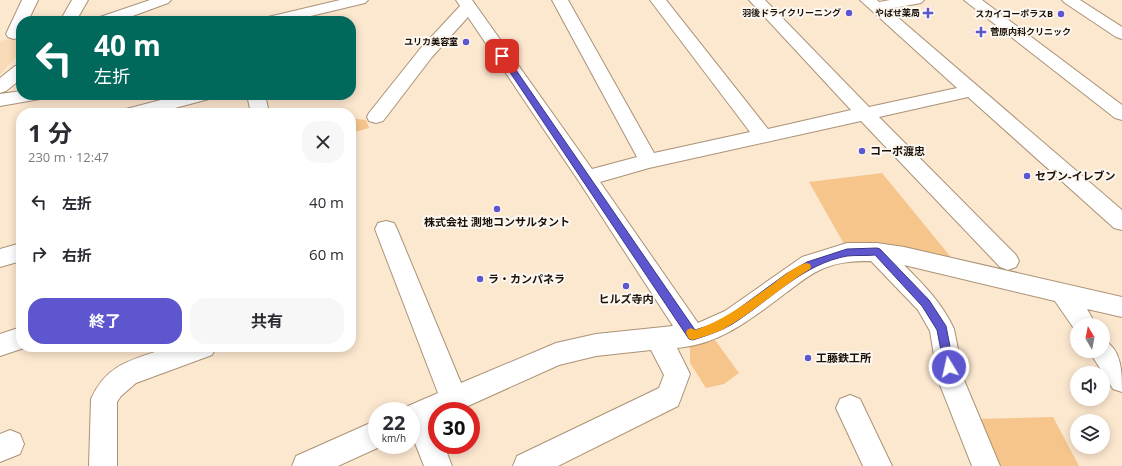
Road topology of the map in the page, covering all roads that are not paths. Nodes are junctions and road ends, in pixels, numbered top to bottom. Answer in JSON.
{"nodes":[{"id":1,"x":30,"y":0,"type":"edge"},
{"id":2,"x":80,"y":0,"type":"edge"},
{"id":3,"x":163,"y":0,"type":"edge"},
{"id":4,"x":360,"y":0,"type":"edge"},
{"id":5,"x":560,"y":0,"type":"edge"},
{"id":6,"x":658,"y":0,"type":"edge"},
{"id":7,"x":757,"y":0,"type":"edge"},
{"id":8,"x":916,"y":0,"type":"edge"},
{"id":9,"x":972,"y":0,"type":"edge"},
{"id":10,"x":1070,"y":0,"type":"edge"},
{"id":11,"x":466,"y":3,"type":"edge"},
{"id":12,"x":872,"y":4,"type":"edge"},
{"id":13,"x":22,"y":16,"type":"edge"},
{"id":14,"x":71,"y":16,"type":"edge"},
{"id":15,"x":119,"y":16,"type":"edge"},
{"id":16,"x":312,"y":16,"type":"edge"},
{"id":17,"x":1122,"y":34,"type":"edge"},
{"id":18,"x":16,"y":74,"type":"edge"},
{"id":19,"x":0,"y":87,"type":"edge"},
{"id":20,"x":973,"y":90,"type":"junction"},
{"id":21,"x":16,"y":98,"type":"edge"},
{"id":22,"x":0,"y":100,"type":"edge"},
{"id":23,"x":184,"y":100,"type":"edge"},
{"id":24,"x":152,"y":108,"type":"edge"},
{"id":25,"x":868,"y":114,"type":"junction"},
{"id":26,"x":1122,"y":114,"type":"edge"},
{"id":27,"x":376,"y":117,"type":"dead end"},
{"id":28,"x":763,"y":136,"type":"junction"},
{"id":29,"x":649,"y":161,"type":"junction"},
{"id":30,"x":587,"y":178,"type":"junction"},
{"id":31,"x":1122,"y":222,"type":"edge"},
{"id":32,"x":386,"y":229,"type":"dead end"},
{"id":33,"x":877,"y":252,"type":"junction"},
{"id":34,"x":16,"y":253,"type":"edge"},
{"id":35,"x":0,"y":258,"type":"edge"},
{"id":36,"x":1008,"y":261,"type":"dead end"},
{"id":37,"x":1063,"y":293,"type":"junction"},
{"id":38,"x":1122,"y":307,"type":"edge"},
{"id":39,"x":1079,"y":318,"type":"edge"},
{"id":40,"x":693,"y":336,"type":"junction"},
{"id":41,"x":658,"y":338,"type":"junction"},
{"id":42,"x":16,"y":340,"type":"edge"},
{"id":43,"x":0,"y":345,"type":"edge"},
{"id":44,"x":189,"y":352,"type":"edge"},
{"id":45,"x":1107,"y":358,"type":"edge"},
{"id":46,"x":1122,"y":380,"type":"edge"},
{"id":47,"x":454,"y":399,"type":"junction"},
{"id":48,"x":850,"y":408,"type":"dead end"},
{"id":49,"x":420,"y":414,"type":"edge"},
{"id":50,"x":420,"y":429,"type":"edge"},
{"id":51,"x":368,"y":438,"type":"edge"},
{"id":52,"x":103,"y":466,"type":"edge"},
{"id":53,"x":306,"y":466,"type":"edge"},
{"id":54,"x":438,"y":466,"type":"edge"},
{"id":55,"x":527,"y":466,"type":"edge"},
{"id":56,"x":878,"y":466,"type":"edge"},
{"id":57,"x":986,"y":466,"type":"edge"}],
"edges":[{"from":1,"to":13,"type":"street"},
{"from":2,"to":14,"type":"street"},
{"from":3,"to":15,"type":"street"},
{"from":4,"to":16,"type":"street"},
{"from":5,"to":29,"type":"street"},
{"from":6,"to":28,"type":"street"},
{"from":7,"to":25,"type":"street"},
{"from":8,"to":12,"type":"street"},
{"from":9,"to":26,"type":"street"},
{"from":10,"to":17,"type":"street"},
{"from":11,"to":27,"type":"street"},
{"from":11,"to":30,"type":"street"},
{"from":12,"to":20,"type":"street"},
{"from":18,"to":19,"type":"street"},
{"from":20,"to":25,"type":"street"},
{"from":20,"to":31,"type":"street"},
{"from":21,"to":22,"type":"street"},
{"from":23,"to":24,"type":"street"},
{"from":25,"to":28,"type":"street"},
{"from":25,"to":36,"type":"street"},
{"from":28,"to":29,"type":"street"},
{"from":29,"to":30,"type":"street"},
{"from":30,"to":40,"type":"street"},
{"from":32,"to":47,"type":"street"},
{"from":33,"to":37,"type":"street"},
{"from":33,"to":40,"type":"street"},
{"from":33,"to":57,"type":"street"},
{"from":34,"to":35,"type":"street"},
{"from":37,"to":38,"type":"street"},
{"from":37,"to":39,"type":"street"},
{"from":40,"to":41,"type":"street"},
{"from":41,"to":47,"type":"street"},
{"from":41,"to":55,"type":"street"},
{"from":42,"to":43,"type":"street"},
{"from":44,"to":52,"type":"street"},
{"from":45,"to":46,"type":"street"},
{"from":47,"to":49,"type":"street"},
{"from":48,"to":56,"type":"street"},
{"from":50,"to":54,"type":"street"},
{"from":51,"to":53,"type":"street"}]}
